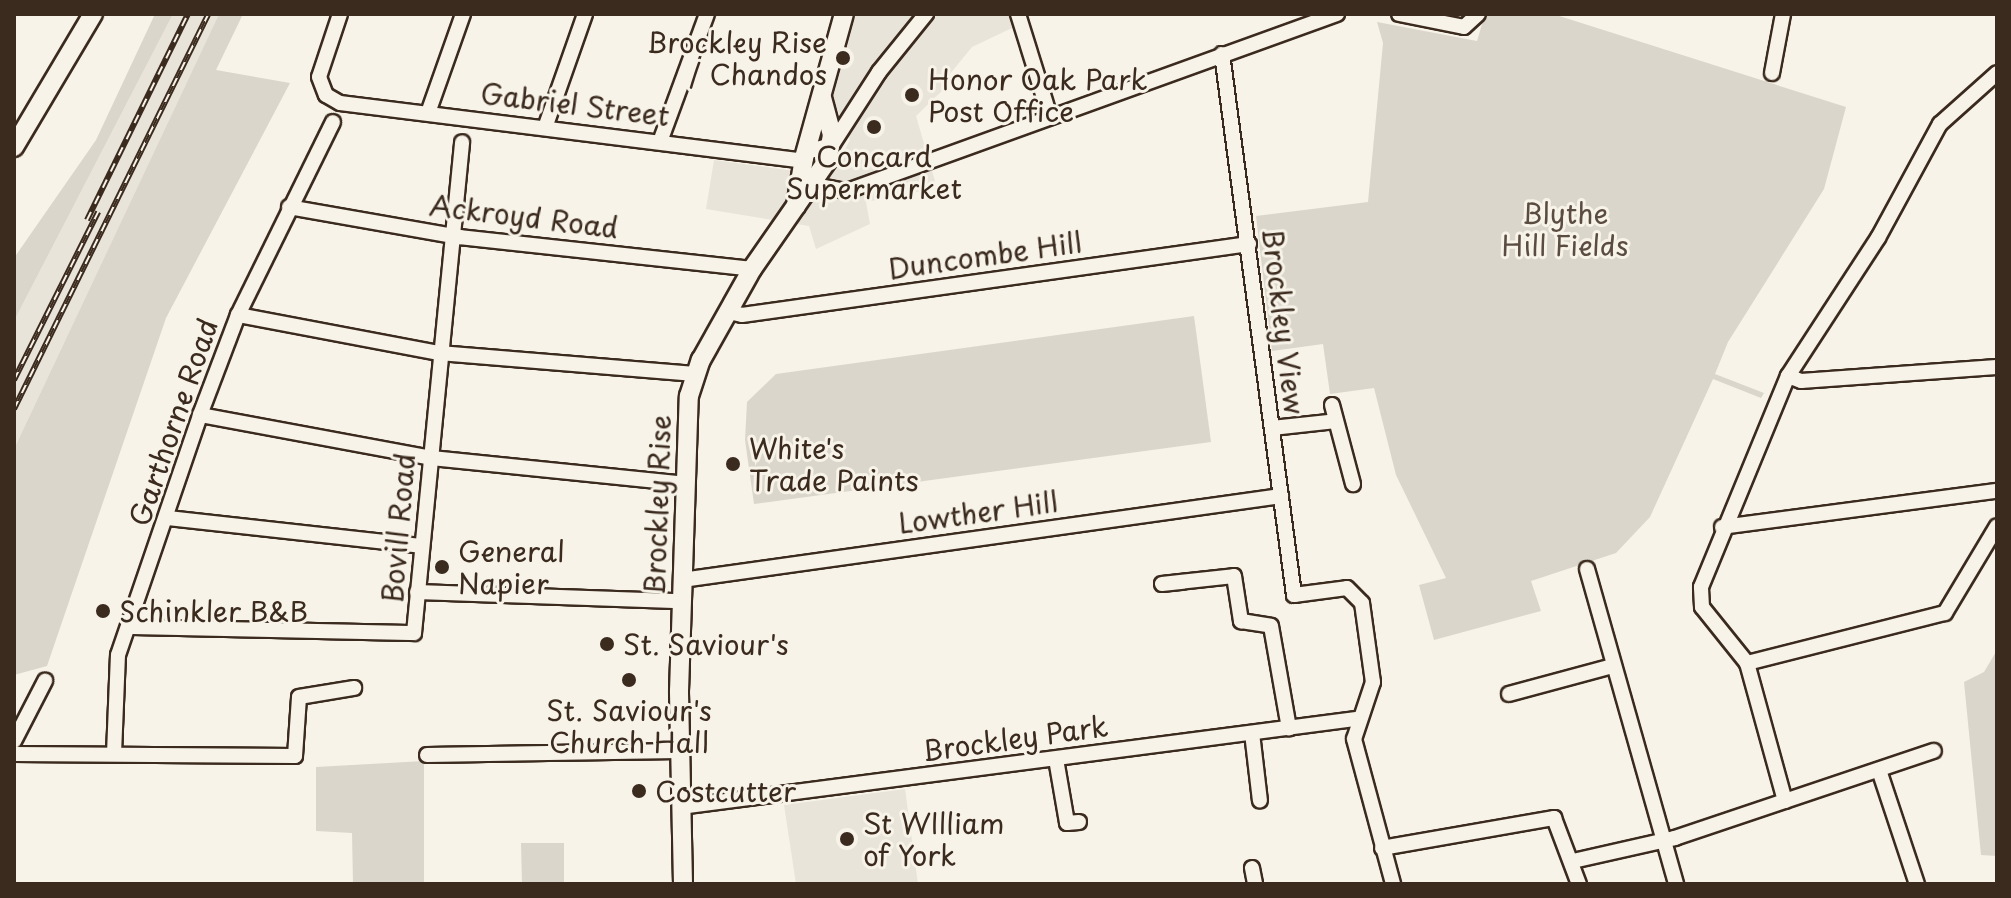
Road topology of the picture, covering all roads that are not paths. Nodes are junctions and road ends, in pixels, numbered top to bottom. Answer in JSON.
{"nodes":[{"id":1,"x":93,"y":14,"type":"edge"},
{"id":2,"x":340,"y":14,"type":"edge"},
{"id":3,"x":463,"y":14,"type":"edge"},
{"id":4,"x":585,"y":14,"type":"edge"},
{"id":5,"x":707,"y":14,"type":"edge"},
{"id":6,"x":844,"y":14,"type":"edge"},
{"id":7,"x":926,"y":14,"type":"edge"},
{"id":8,"x":1018,"y":14,"type":"edge"},
{"id":9,"x":1337,"y":14,"type":"edge"},
{"id":10,"x":1399,"y":14,"type":"edge"},
{"id":11,"x":1478,"y":14,"type":"edge"},
{"id":12,"x":1783,"y":14,"type":"edge"},
{"id":13,"x":1222,"y":54,"type":"junction"},
{"id":14,"x":1772,"y":73,"type":"dead end"},
{"id":15,"x":1997,"y":73,"type":"edge"},
{"id":16,"x":428,"y":113,"type":"junction"},
{"id":17,"x":1050,"y":117,"type":"junction"},
{"id":18,"x":333,"y":122,"type":"dead end"},
{"id":19,"x":546,"y":125,"type":"junction"},
{"id":20,"x":661,"y":139,"type":"junction"},
{"id":21,"x":813,"y":139,"type":"junction"},
{"id":22,"x":462,"y":142,"type":"dead end"},
{"id":23,"x":832,"y":145,"type":"junction"},
{"id":24,"x":14,"y":147,"type":"edge"},
{"id":25,"x":815,"y":185,"type":"junction"},
{"id":26,"x":796,"y":206,"type":"junction"},
{"id":27,"x":289,"y":207,"type":"junction"},
{"id":28,"x":452,"y":236,"type":"junction"},
{"id":29,"x":1249,"y":244,"type":"junction"},
{"id":30,"x":752,"y":269,"type":"junction"},
{"id":31,"x":729,"y":312,"type":"junction"},
{"id":32,"x":238,"y":315,"type":"junction"},
{"id":33,"x":440,"y":353,"type":"junction"},
{"id":34,"x":1997,"y":367,"type":"edge"},
{"id":35,"x":694,"y":374,"type":"junction"},
{"id":36,"x":1788,"y":376,"type":"junction"},
{"id":37,"x":1332,"y":405,"type":"dead end"},
{"id":38,"x":200,"y":415,"type":"junction"},
{"id":39,"x":1336,"y":421,"type":"junction"},
{"id":40,"x":1272,"y":428,"type":"junction"},
{"id":41,"x":431,"y":458,"type":"junction"},
{"id":42,"x":685,"y":484,"type":"junction"},
{"id":43,"x":1353,"y":484,"type":"dead end"},
{"id":44,"x":1997,"y":491,"type":"edge"},
{"id":45,"x":1281,"y":496,"type":"junction"},
{"id":46,"x":168,"y":518,"type":"junction"},
{"id":47,"x":1997,"y":526,"type":"edge"},
{"id":48,"x":1722,"y":527,"type":"junction"},
{"id":49,"x":420,"y":546,"type":"junction"},
{"id":50,"x":1587,"y":569,"type":"dead end"},
{"id":51,"x":682,"y":580,"type":"junction"},
{"id":52,"x":1162,"y":584,"type":"dead end"},
{"id":53,"x":417,"y":592,"type":"junction"},
{"id":54,"x":681,"y":601,"type":"junction"},
{"id":55,"x":128,"y":627,"type":"junction"},
{"id":56,"x":1747,"y":663,"type":"junction"},
{"id":57,"x":1613,"y":666,"type":"junction"},
{"id":58,"x":45,"y":681,"type":"dead end"},
{"id":59,"x":354,"y":688,"type":"dead end"},
{"id":60,"x":1509,"y":694,"type":"dead end"},
{"id":61,"x":1356,"y":719,"type":"junction"},
{"id":62,"x":1289,"y":728,"type":"junction"},
{"id":63,"x":1252,"y":733,"type":"junction"},
{"id":64,"x":14,"y":741,"type":"edge"},
{"id":65,"x":679,"y":751,"type":"junction"},
{"id":66,"x":1934,"y":751,"type":"dead end"},
{"id":67,"x":14,"y":754,"type":"edge"},
{"id":68,"x":114,"y":754,"type":"junction"},
{"id":69,"x":427,"y":755,"type":"dead end"},
{"id":70,"x":1056,"y":759,"type":"junction"},
{"id":71,"x":1879,"y":770,"type":"junction"},
{"id":72,"x":1260,"y":801,"type":"dead end"},
{"id":73,"x":1785,"y":801,"type":"junction"},
{"id":74,"x":680,"y":807,"type":"junction"},
{"id":75,"x":1079,"y":822,"type":"dead end"},
{"id":76,"x":1664,"y":838,"type":"junction"},
{"id":77,"x":1382,"y":848,"type":"junction"},
{"id":78,"x":1573,"y":861,"type":"junction"},
{"id":79,"x":1252,"y":868,"type":"dead end"},
{"id":80,"x":683,"y":884,"type":"edge"},
{"id":81,"x":1255,"y":884,"type":"edge"},
{"id":82,"x":1393,"y":884,"type":"edge"},
{"id":83,"x":1579,"y":884,"type":"edge"},
{"id":84,"x":1676,"y":884,"type":"edge"},
{"id":85,"x":1917,"y":884,"type":"edge"}],
"edges":[{"from":1,"to":24,"type":"main road"},
{"from":2,"to":16,"type":"street","name":"Gabriel Street"},
{"from":3,"to":16,"type":"street"},
{"from":4,"to":19,"type":"street"},
{"from":5,"to":20,"type":"street"},
{"from":6,"to":21,"type":"main road"},
{"from":7,"to":23,"type":"street"},
{"from":8,"to":17,"type":"street"},
{"from":9,"to":13,"type":"street"},
{"from":10,"to":11,"type":"street"},
{"from":12,"to":14,"type":"street"},
{"from":13,"to":17,"type":"street"},
{"from":13,"to":29,"type":"street","name":"Brockley View"},
{"from":15,"to":36,"type":"street"},
{"from":16,"to":19,"type":"street","name":"Gabriel Street"},
{"from":17,"to":25,"type":"street"},
{"from":18,"to":27,"type":"street","name":"Garthorne Road"},
{"from":19,"to":20,"type":"street","name":"Gabriel Street"},
{"from":20,"to":21,"type":"street","name":"Gabriel Street"},
{"from":21,"to":23,"type":"main road"},
{"from":21,"to":26,"type":"main road"},
{"from":22,"to":28,"type":"street","name":"Bovill Road"},
{"from":23,"to":25,"type":"main road","name":"Brockley Rise"},
{"from":25,"to":26,"type":"main road","name":"Brockley Rise"},
{"from":26,"to":30,"type":"main road","name":"Brockley Rise"},
{"from":27,"to":28,"type":"street","name":"Ackroyd Road"},
{"from":27,"to":32,"type":"street","name":"Garthorne Road"},
{"from":28,"to":30,"type":"street","name":"Ackroyd Road"},
{"from":28,"to":33,"type":"street","name":"Bovill Road"},
{"from":29,"to":31,"type":"street","name":"Duncombe Hill"},
{"from":29,"to":40,"type":"street","name":"Brockley View"},
{"from":30,"to":31,"type":"main road","name":"Brockley Rise"},
{"from":31,"to":35,"type":"main road","name":"Brockley Rise"},
{"from":32,"to":33,"type":"street"},
{"from":32,"to":38,"type":"street","name":"Garthorne Road"},
{"from":33,"to":35,"type":"street"},
{"from":33,"to":41,"type":"street","name":"Bovill Road"},
{"from":34,"to":36,"type":"street"},
{"from":35,"to":42,"type":"main road","name":"Brockley Rise"},
{"from":36,"to":48,"type":"street"},
{"from":37,"to":39,"type":"street"},
{"from":38,"to":41,"type":"street"},
{"from":38,"to":46,"type":"street","name":"Garthorne Road"},
{"from":39,"to":40,"type":"street"},
{"from":39,"to":43,"type":"street"},
{"from":40,"to":45,"type":"street","name":"Brockley View"},
{"from":41,"to":42,"type":"street"},
{"from":41,"to":49,"type":"street","name":"Bovill Road"},
{"from":42,"to":51,"type":"main road","name":"Brockley Rise"},
{"from":44,"to":48,"type":"street"},
{"from":45,"to":51,"type":"street","name":"Lowther Hill"},
{"from":45,"to":61,"type":"street","name":"Brockley View"},
{"from":46,"to":49,"type":"street"},
{"from":46,"to":55,"type":"street","name":"Garthorne Road"},
{"from":47,"to":56,"type":"street"},
{"from":48,"to":56,"type":"street"},
{"from":49,"to":53,"type":"street","name":"Bovill Road"},
{"from":50,"to":57,"type":"street"},
{"from":51,"to":54,"type":"main road","name":"Brockley Rise"},
{"from":52,"to":62,"type":"street"},
{"from":53,"to":54,"type":"street"},
{"from":53,"to":55,"type":"street","name":"Bovill Road"},
{"from":54,"to":65,"type":"main road","name":"Brockley Rise"},
{"from":55,"to":68,"type":"street","name":"Garthorne Road"},
{"from":56,"to":73,"type":"street"},
{"from":57,"to":60,"type":"street"},
{"from":57,"to":76,"type":"street"},
{"from":58,"to":64,"type":"street"},
{"from":59,"to":68,"type":"street"},
{"from":61,"to":62,"type":"street","name":"Brockley Park"},
{"from":61,"to":77,"type":"street"},
{"from":62,"to":63,"type":"street","name":"Brockley Park"},
{"from":63,"to":70,"type":"street","name":"Brockley Park"},
{"from":63,"to":72,"type":"street"},
{"from":65,"to":69,"type":"street"},
{"from":65,"to":74,"type":"main road","name":"Brockley Rise"},
{"from":66,"to":71,"type":"street"},
{"from":67,"to":68,"type":"street"},
{"from":70,"to":74,"type":"street","name":"Brockley Park"},
{"from":70,"to":75,"type":"street"},
{"from":71,"to":73,"type":"street"},
{"from":71,"to":85,"type":"street"},
{"from":73,"to":76,"type":"street"},
{"from":74,"to":80,"type":"main road","name":"Brockley Rise"},
{"from":76,"to":78,"type":"street"},
{"from":76,"to":84,"type":"street"},
{"from":77,"to":78,"type":"street"},
{"from":77,"to":82,"type":"street"},
{"from":78,"to":83,"type":"street"},
{"from":79,"to":81,"type":"street"}]}
